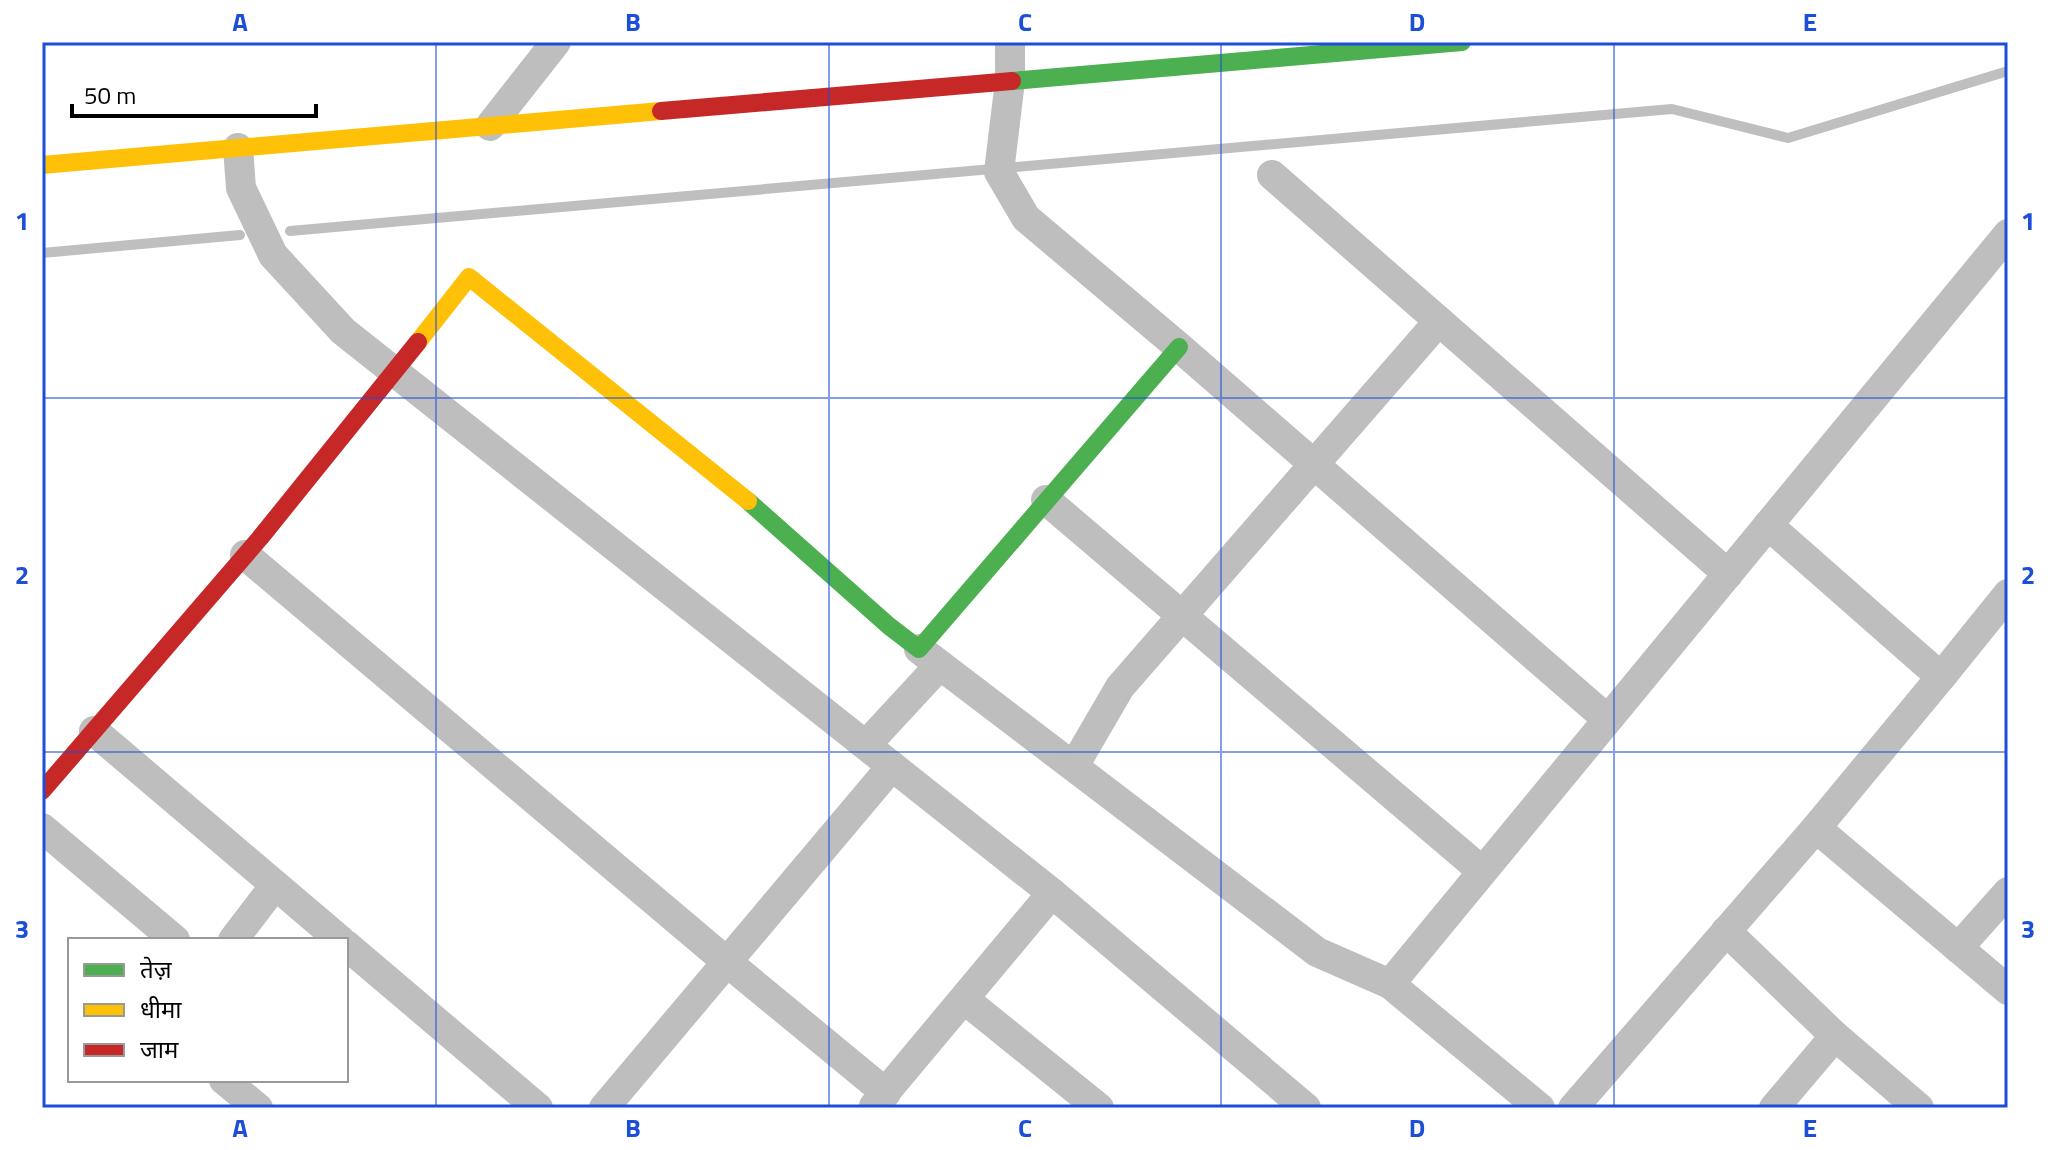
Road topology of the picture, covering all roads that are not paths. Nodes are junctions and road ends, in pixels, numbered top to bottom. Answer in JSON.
{"nodes":[{"id":1,"x":556,"y":42,"type":"edge"},
{"id":2,"x":1010,"y":42,"type":"edge"},
{"id":3,"x":1462,"y":42,"type":"edge"},
{"id":4,"x":1010,"y":81,"type":"junction"},
{"id":5,"x":490,"y":126,"type":"junction"},
{"id":6,"x":238,"y":148,"type":"junction"},
{"id":7,"x":42,"y":165,"type":"edge"},
{"id":8,"x":1272,"y":175,"type":"dead end"},
{"id":9,"x":2008,"y":234,"type":"edge"},
{"id":10,"x":1439,"y":321,"type":"junction"},
{"id":11,"x":1179,"y":347,"type":"junction"},
{"id":12,"x":396,"y":373,"type":"junction"},
{"id":13,"x":1314,"y":464,"type":"junction"},
{"id":14,"x":1046,"y":500,"type":"junction"},
{"id":15,"x":1768,"y":525,"type":"junction"},
{"id":16,"x":245,"y":555,"type":"junction"},
{"id":17,"x":1728,"y":574,"type":"junction"},
{"id":18,"x":2008,"y":594,"type":"edge"},
{"id":19,"x":1182,"y":616,"type":"junction"},
{"id":20,"x":930,"y":657,"type":"junction"},
{"id":21,"x":1941,"y":677,"type":"junction"},
{"id":22,"x":1607,"y":719,"type":"junction"},
{"id":23,"x":94,"y":731,"type":"junction"},
{"id":24,"x":866,"y":745,"type":"junction"},
{"id":25,"x":892,"y":766,"type":"junction"},
{"id":26,"x":1074,"y":766,"type":"junction"},
{"id":27,"x":42,"y":791,"type":"edge"},
{"id":28,"x":42,"y":828,"type":"edge"},
{"id":29,"x":1816,"y":828,"type":"junction"},
{"id":30,"x":1482,"y":871,"type":"junction"},
{"id":31,"x":275,"y":885,"type":"junction"},
{"id":32,"x":2008,"y":892,"type":"edge"},
{"id":33,"x":1052,"y":893,"type":"junction"},
{"id":34,"x":1726,"y":931,"type":"junction"},
{"id":35,"x":173,"y":938,"type":"edge"},
{"id":36,"x":235,"y":938,"type":"edge"},
{"id":37,"x":338,"y":938,"type":"edge"},
{"id":38,"x":348,"y":947,"type":"edge"},
{"id":39,"x":1958,"y":948,"type":"junction"},
{"id":40,"x":727,"y":962,"type":"junction"},
{"id":41,"x":1390,"y":984,"type":"junction"},
{"id":42,"x":2008,"y":990,"type":"edge"},
{"id":43,"x":964,"y":999,"type":"junction"},
{"id":44,"x":1835,"y":1036,"type":"junction"},
{"id":45,"x":226,"y":1082,"type":"edge"},
{"id":46,"x":880,"y":1100,"type":"edge"},
{"id":47,"x":258,"y":1108,"type":"edge"},
{"id":48,"x":538,"y":1108,"type":"edge"},
{"id":49,"x":604,"y":1108,"type":"edge"},
{"id":50,"x":1099,"y":1108,"type":"edge"},
{"id":51,"x":1306,"y":1108,"type":"edge"},
{"id":52,"x":1540,"y":1108,"type":"edge"},
{"id":53,"x":1573,"y":1108,"type":"edge"},
{"id":54,"x":1774,"y":1108,"type":"edge"},
{"id":55,"x":1919,"y":1108,"type":"edge"}],
"edges":[{"from":1,"to":5,"type":"street"},
{"from":2,"to":4,"type":"street"},
{"from":3,"to":4,"type":"main road"},
{"from":4,"to":5,"type":"main road"},
{"from":4,"to":11,"type":"street"},
{"from":5,"to":6,"type":"main road"},
{"from":6,"to":7,"type":"main road"},
{"from":6,"to":12,"type":"street"},
{"from":8,"to":10,"type":"street"},
{"from":9,"to":15,"type":"street"},
{"from":10,"to":13,"type":"street"},
{"from":10,"to":17,"type":"street"},
{"from":11,"to":13,"type":"street"},
{"from":11,"to":14,"type":"main road"},
{"from":12,"to":16,"type":"main road"},
{"from":12,"to":20,"type":"main road"},
{"from":12,"to":24,"type":"street"},
{"from":13,"to":19,"type":"street"},
{"from":13,"to":22,"type":"street"},
{"from":14,"to":19,"type":"street"},
{"from":14,"to":20,"type":"main road"},
{"from":15,"to":17,"type":"street"},
{"from":15,"to":21,"type":"street"},
{"from":16,"to":23,"type":"main road"},
{"from":16,"to":40,"type":"street"},
{"from":17,"to":22,"type":"street"},
{"from":18,"to":21,"type":"street"},
{"from":19,"to":26,"type":"street"},
{"from":19,"to":30,"type":"street"},
{"from":20,"to":24,"type":"street"},
{"from":20,"to":26,"type":"street"},
{"from":21,"to":29,"type":"street"},
{"from":22,"to":30,"type":"street"},
{"from":23,"to":27,"type":"main road"},
{"from":23,"to":31,"type":"street"},
{"from":24,"to":25,"type":"street"},
{"from":25,"to":33,"type":"street"},
{"from":25,"to":40,"type":"street"},
{"from":26,"to":41,"type":"street"},
{"from":28,"to":35,"type":"street"},
{"from":29,"to":34,"type":"street"},
{"from":29,"to":39,"type":"street"},
{"from":30,"to":41,"type":"street"},
{"from":31,"to":36,"type":"street"},
{"from":31,"to":37,"type":"street"},
{"from":32,"to":39,"type":"street"},
{"from":33,"to":43,"type":"street"},
{"from":33,"to":51,"type":"street"},
{"from":34,"to":44,"type":"street"},
{"from":34,"to":53,"type":"street"},
{"from":38,"to":48,"type":"street"},
{"from":39,"to":42,"type":"street"},
{"from":40,"to":46,"type":"street"},
{"from":40,"to":49,"type":"street"},
{"from":41,"to":52,"type":"street"},
{"from":43,"to":46,"type":"street"},
{"from":43,"to":50,"type":"street"},
{"from":44,"to":54,"type":"street"},
{"from":44,"to":55,"type":"street"},
{"from":45,"to":47,"type":"street"}]}
